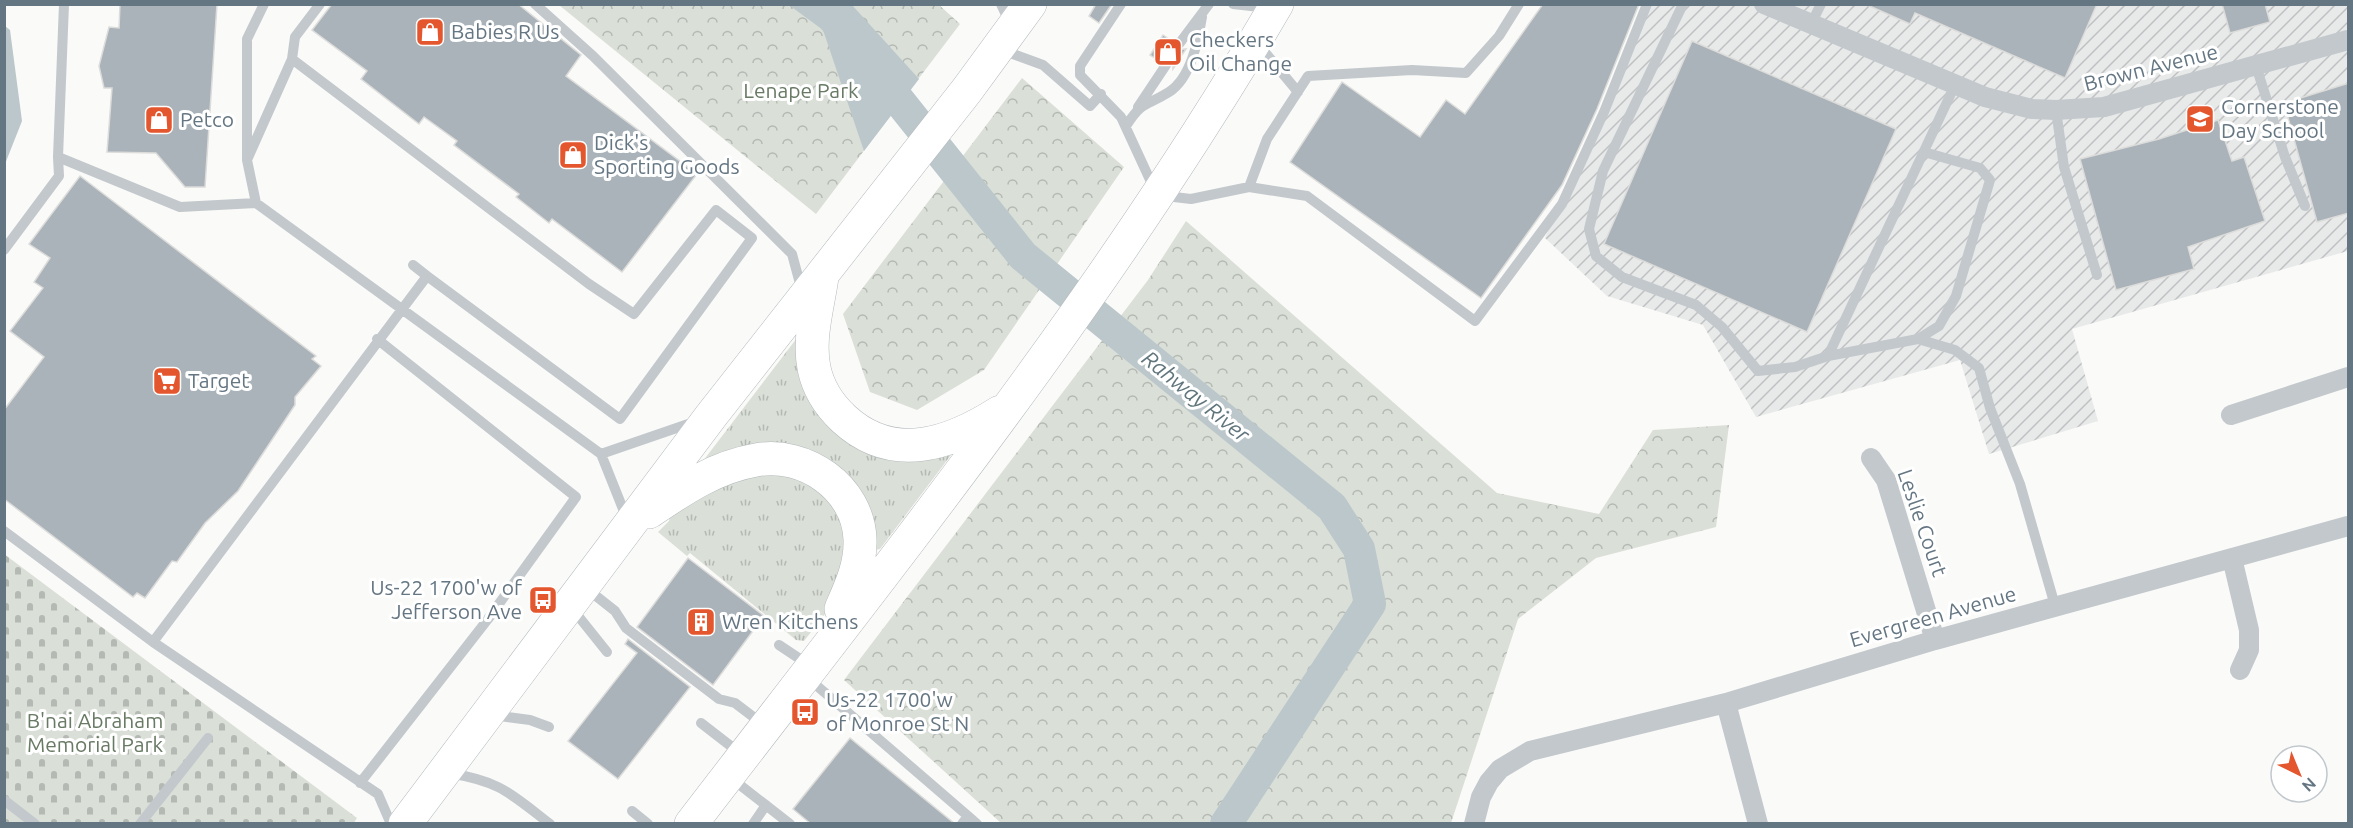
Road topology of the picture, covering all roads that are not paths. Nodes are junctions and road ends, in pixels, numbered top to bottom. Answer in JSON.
{"nodes":[{"id":1,"x":64,"y":4,"type":"edge"},
{"id":2,"x":264,"y":4,"type":"edge"},
{"id":3,"x":320,"y":4,"type":"edge"},
{"id":4,"x":535,"y":4,"type":"edge"},
{"id":5,"x":1121,"y":4,"type":"edge"},
{"id":6,"x":1209,"y":4,"type":"edge"},
{"id":7,"x":1233,"y":4,"type":"edge"},
{"id":8,"x":1519,"y":4,"type":"edge"},
{"id":9,"x":1647,"y":4,"type":"edge"},
{"id":10,"x":1683,"y":4,"type":"edge"},
{"id":11,"x":1764,"y":4,"type":"edge"},
{"id":12,"x":1821,"y":4,"type":"edge"},
{"id":13,"x":1276,"y":7,"type":"edge"},
{"id":14,"x":1202,"y":17,"type":"junction"},
{"id":15,"x":1010,"y":22,"type":"edge"},
{"id":16,"x":1812,"y":24,"type":"junction"},
{"id":17,"x":2349,"y":40,"type":"edge"},
{"id":18,"x":1256,"y":42,"type":"junction"},
{"id":19,"x":1179,"y":44,"type":"dead end"},
{"id":20,"x":292,"y":59,"type":"junction"},
{"id":21,"x":1166,"y":65,"type":"dead end"},
{"id":22,"x":2256,"y":66,"type":"junction"},
{"id":23,"x":1955,"y":85,"type":"junction"},
{"id":24,"x":1298,"y":92,"type":"junction"},
{"id":25,"x":1101,"y":94,"type":"junction"},
{"id":26,"x":1138,"y":107,"type":"junction"},
{"id":27,"x":2056,"y":111,"type":"junction"},
{"id":28,"x":1126,"y":126,"type":"junction"},
{"id":29,"x":1924,"y":152,"type":"junction"},
{"id":30,"x":58,"y":157,"type":"junction"},
{"id":31,"x":247,"y":160,"type":"junction"},
{"id":32,"x":1249,"y":187,"type":"junction"},
{"id":33,"x":1157,"y":195,"type":"junction"},
{"id":34,"x":256,"y":203,"type":"junction"},
{"id":35,"x":2305,"y":206,"type":"dead end"},
{"id":36,"x":4,"y":250,"type":"edge"},
{"id":37,"x":413,"y":265,"type":"dead end"},
{"id":38,"x":823,"y":272,"type":"junction"},
{"id":39,"x":2097,"y":275,"type":"dead end"},
{"id":40,"x":427,"y":276,"type":"junction"},
{"id":41,"x":804,"y":297,"type":"junction"},
{"id":42,"x":401,"y":308,"type":"junction"},
{"id":43,"x":377,"y":339,"type":"junction"},
{"id":44,"x":1918,"y":339,"type":"junction"},
{"id":45,"x":1828,"y":356,"type":"junction"},
{"id":46,"x":2349,"y":377,"type":"edge"},
{"id":47,"x":1011,"y":405,"type":"junction"},
{"id":48,"x":2231,"y":415,"type":"dead end"},
{"id":49,"x":711,"y":416,"type":"junction"},
{"id":50,"x":601,"y":454,"type":"junction"},
{"id":51,"x":1870,"y":458,"type":"dead end"},
{"id":52,"x":630,"y":525,"type":"junction"},
{"id":53,"x":2349,"y":526,"type":"edge"},
{"id":54,"x":4,"y":531,"type":"edge"},
{"id":55,"x":2232,"y":558,"type":"junction"},
{"id":56,"x":576,"y":595,"type":"junction"},
{"id":57,"x":2056,"y":609,"type":"junction"},
{"id":58,"x":1935,"y":640,"type":"junction"},
{"id":59,"x":153,"y":642,"type":"junction"},
{"id":60,"x":779,"y":645,"type":"dead end"},
{"id":61,"x":608,"y":652,"type":"dead end"},
{"id":62,"x":813,"y":663,"type":"junction"},
{"id":63,"x":2240,"y":670,"type":"dead end"},
{"id":64,"x":1726,"y":703,"type":"junction"},
{"id":65,"x":486,"y":714,"type":"junction"},
{"id":66,"x":701,"y":723,"type":"dead end"},
{"id":67,"x":765,"y":726,"type":"junction"},
{"id":68,"x":549,"y":727,"type":"dead end"},
{"id":69,"x":208,"y":738,"type":"dead end"},
{"id":70,"x":735,"y":765,"type":"junction"},
{"id":71,"x":443,"y":772,"type":"junction"},
{"id":72,"x":360,"y":783,"type":"junction"},
{"id":73,"x":4,"y":800,"type":"edge"},
{"id":74,"x":766,"y":805,"type":"junction"},
{"id":75,"x":632,"y":811,"type":"dead end"},
{"id":76,"x":965,"y":820,"type":"edge"},
{"id":77,"x":35,"y":824,"type":"edge"},
{"id":78,"x":140,"y":824,"type":"edge"},
{"id":79,"x":391,"y":824,"type":"edge"},
{"id":80,"x":405,"y":824,"type":"edge"},
{"id":81,"x":550,"y":824,"type":"edge"},
{"id":82,"x":648,"y":824,"type":"edge"},
{"id":83,"x":691,"y":824,"type":"edge"},
{"id":84,"x":753,"y":824,"type":"edge"},
{"id":85,"x":790,"y":824,"type":"edge"},
{"id":86,"x":977,"y":824,"type":"edge"},
{"id":87,"x":1474,"y":824,"type":"edge"},
{"id":88,"x":1758,"y":824,"type":"edge"}],
"edges":[{"from":1,"to":30,"type":"lane"},
{"from":2,"to":31,"type":"lane"},
{"from":3,"to":20,"type":"lane"},
{"from":4,"to":41,"type":"lane"},
{"from":5,"to":25,"type":"lane"},
{"from":6,"to":14,"type":"lane"},
{"from":7,"to":13,"type":"lane"},
{"from":8,"to":24,"type":"lane"},
{"from":9,"to":32,"type":"lane"},
{"from":10,"to":45,"type":"lane"},
{"from":11,"to":16,"type":"street","name":"Brown Avenue"},
{"from":12,"to":16,"type":"lane"},
{"from":13,"to":18,"type":"highway"},
{"from":14,"to":19,"type":"lane"},
{"from":14,"to":26,"type":"lane"},
{"from":15,"to":25,"type":"lane"},
{"from":15,"to":38,"type":"highway"},
{"from":16,"to":23,"type":"street","name":"Brown Avenue"},
{"from":17,"to":22,"type":"street","name":"Brown Avenue"},
{"from":18,"to":24,"type":"lane"},
{"from":18,"to":33,"type":"highway"},
{"from":20,"to":31,"type":"lane"},
{"from":20,"to":40,"type":"lane"},
{"from":21,"to":26,"type":"lane"},
{"from":22,"to":27,"type":"street","name":"Brown Avenue"},
{"from":22,"to":35,"type":"lane"},
{"from":23,"to":27,"type":"street","name":"Brown Avenue"},
{"from":23,"to":29,"type":"lane"},
{"from":24,"to":32,"type":"lane"},
{"from":25,"to":28,"type":"lane"},
{"from":26,"to":28,"type":"lane"},
{"from":27,"to":39,"type":"lane"},
{"from":28,"to":33,"type":"lane"},
{"from":29,"to":44,"type":"lane"},
{"from":29,"to":45,"type":"lane"},
{"from":30,"to":34,"type":"lane"},
{"from":30,"to":36,"type":"lane"},
{"from":31,"to":34,"type":"lane"},
{"from":32,"to":33,"type":"lane"},
{"from":33,"to":47,"type":"highway"},
{"from":34,"to":42,"type":"lane"},
{"from":37,"to":40,"type":"lane"},
{"from":38,"to":41,"type":"highway"},
{"from":38,"to":47,"type":"highway"},
{"from":40,"to":42,"type":"lane"},
{"from":41,"to":49,"type":"highway"},
{"from":42,"to":43,"type":"lane"},
{"from":42,"to":50,"type":"lane"},
{"from":43,"to":59,"type":"lane"},
{"from":43,"to":72,"type":"lane"},
{"from":44,"to":45,"type":"lane"},
{"from":44,"to":57,"type":"lane"},
{"from":46,"to":48,"type":"street"},
{"from":47,"to":62,"type":"highway"},
{"from":49,"to":50,"type":"lane"},
{"from":49,"to":52,"type":"highway"},
{"from":50,"to":52,"type":"lane"},
{"from":51,"to":58,"type":"street","name":"Leslie Court"},
{"from":52,"to":56,"type":"highway"},
{"from":52,"to":62,"type":"highway"},
{"from":53,"to":55,"type":"street","name":"Evergreen Avenue"},
{"from":54,"to":59,"type":"lane"},
{"from":55,"to":57,"type":"street","name":"Evergreen Avenue"},
{"from":55,"to":63,"type":"street"},
{"from":56,"to":61,"type":"lane"},
{"from":56,"to":65,"type":"highway"},
{"from":56,"to":67,"type":"lane"},
{"from":57,"to":58,"type":"street","name":"Evergreen Avenue"},
{"from":58,"to":64,"type":"street","name":"Evergreen Avenue"},
{"from":59,"to":72,"type":"lane"},
{"from":60,"to":62,"type":"lane"},
{"from":62,"to":67,"type":"highway"},
{"from":62,"to":76,"type":"lane"},
{"from":64,"to":87,"type":"street","name":"Evergreen Avenue"},
{"from":64,"to":88,"type":"street"},
{"from":65,"to":68,"type":"lane"},
{"from":65,"to":71,"type":"highway"},
{"from":66,"to":70,"type":"lane"},
{"from":67,"to":70,"type":"highway"},
{"from":69,"to":78,"type":"lane"},
{"from":70,"to":74,"type":"lane"},
{"from":70,"to":83,"type":"highway"},
{"from":71,"to":80,"type":"highway"},
{"from":71,"to":81,"type":"lane"},
{"from":72,"to":79,"type":"lane"},
{"from":73,"to":77,"type":"lane"},
{"from":74,"to":84,"type":"lane"},
{"from":74,"to":85,"type":"lane"},
{"from":75,"to":82,"type":"lane"},
{"from":76,"to":86,"type":"lane"}]}
